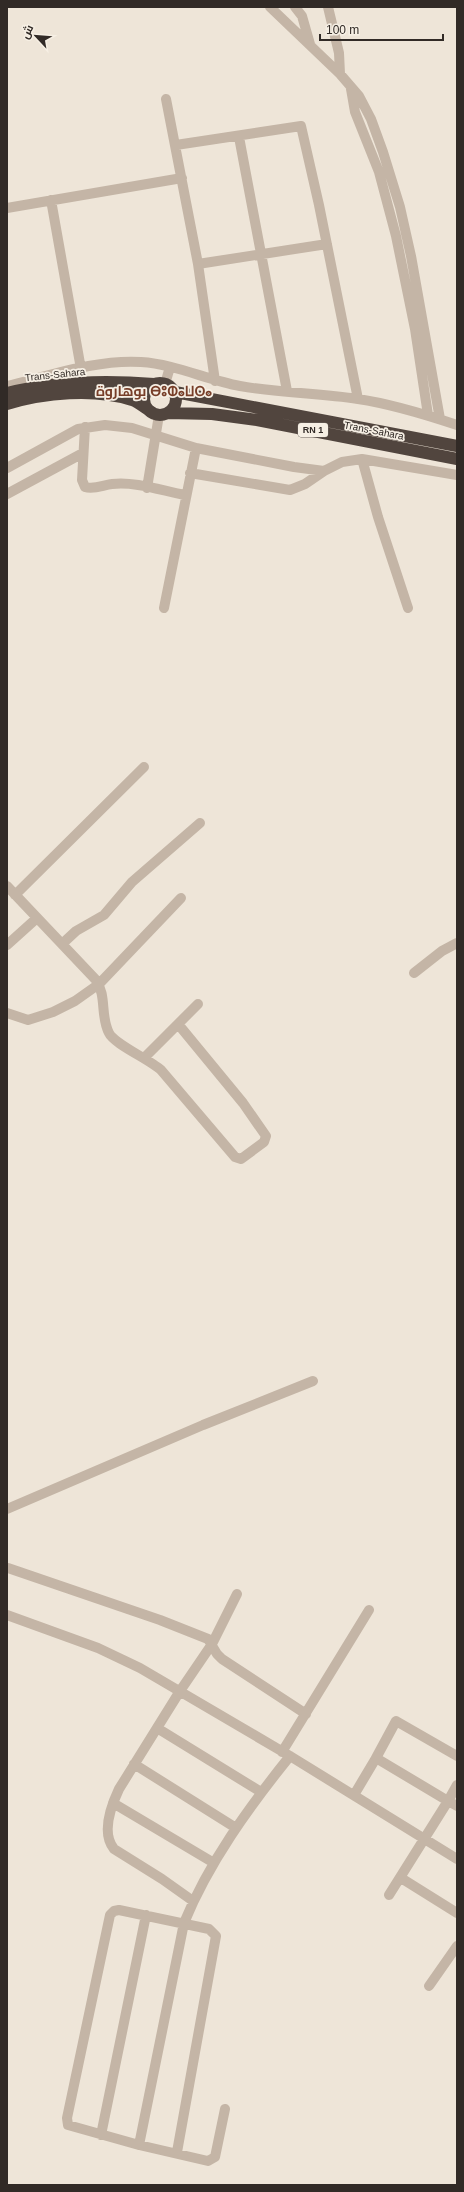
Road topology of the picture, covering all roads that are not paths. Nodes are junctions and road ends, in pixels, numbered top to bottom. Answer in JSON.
{"nodes":[{"id":1,"x":270,"y":7,"type":"edge"},
{"id":2,"x":295,"y":7,"type":"edge"},
{"id":3,"x":328,"y":7,"type":"edge"},
{"id":4,"x":310,"y":44,"type":"junction"},
{"id":5,"x":340,"y":74,"type":"junction"},
{"id":6,"x":166,"y":99,"type":"dead end"},
{"id":7,"x":239,"y":137,"type":"junction"},
{"id":8,"x":176,"y":145,"type":"junction"},
{"id":9,"x":182,"y":178,"type":"junction"},
{"id":10,"x":51,"y":200,"type":"junction"},
{"id":11,"x":7,"y":208,"type":"edge"},
{"id":12,"x":327,"y":244,"type":"junction"},
{"id":13,"x":261,"y":254,"type":"junction"},
{"id":14,"x":198,"y":264,"type":"junction"},
{"id":15,"x":418,"y":321,"type":"junction"},
{"id":16,"x":170,"y":367,"type":"junction"},
{"id":17,"x":81,"y":369,"type":"junction"},
{"id":18,"x":215,"y":381,"type":"junction"},
{"id":19,"x":159,"y":384,"type":"junction"},
{"id":20,"x":7,"y":386,"type":"edge"},
{"id":21,"x":287,"y":391,"type":"junction"},
{"id":22,"x":175,"y":392,"type":"junction"},
{"id":23,"x":7,"y":393,"type":"edge"},
{"id":24,"x":358,"y":399,"type":"junction"},
{"id":25,"x":7,"y":404,"type":"edge"},
{"id":26,"x":160,"y":413,"type":"junction"},
{"id":27,"x":428,"y":415,"type":"junction"},
{"id":28,"x":440,"y":419,"type":"junction"},
{"id":29,"x":457,"y":425,"type":"edge"},
{"id":30,"x":85,"y":427,"type":"junction"},
{"id":31,"x":155,"y":436,"type":"junction"},
{"id":32,"x":457,"y":446,"type":"edge"},
{"id":33,"x":196,"y":448,"type":"junction"},
{"id":34,"x":83,"y":453,"type":"junction"},
{"id":35,"x":362,"y":459,"type":"junction"},
{"id":36,"x":457,"y":459,"type":"edge"},
{"id":37,"x":7,"y":468,"type":"edge"},
{"id":38,"x":324,"y":471,"type":"junction"},
{"id":39,"x":190,"y":473,"type":"junction"},
{"id":40,"x":457,"y":474,"type":"edge"},
{"id":41,"x":147,"y":488,"type":"junction"},
{"id":42,"x":7,"y":494,"type":"edge"},
{"id":43,"x":186,"y":495,"type":"junction"},
{"id":44,"x":164,"y":608,"type":"dead end"},
{"id":45,"x":408,"y":608,"type":"dead end"},
{"id":46,"x":144,"y":767,"type":"dead end"},
{"id":47,"x":200,"y":823,"type":"dead end"},
{"id":48,"x":7,"y":886,"type":"edge"},
{"id":49,"x":15,"y":895,"type":"junction"},
{"id":50,"x":181,"y":898,"type":"dead end"},
{"id":51,"x":37,"y":918,"type":"junction"},
{"id":52,"x":457,"y":943,"type":"edge"},
{"id":53,"x":62,"y":944,"type":"junction"},
{"id":54,"x":7,"y":946,"type":"edge"},
{"id":55,"x":414,"y":973,"type":"dead end"},
{"id":56,"x":99,"y":984,"type":"junction"},
{"id":57,"x":198,"y":1004,"type":"dead end"},
{"id":58,"x":7,"y":1013,"type":"edge"},
{"id":59,"x":178,"y":1024,"type":"junction"},
{"id":60,"x":145,"y":1057,"type":"junction"},
{"id":61,"x":313,"y":1381,"type":"dead end"},
{"id":62,"x":7,"y":1509,"type":"edge"},
{"id":63,"x":8,"y":1568,"type":"dead end"},
{"id":64,"x":237,"y":1594,"type":"dead end"},
{"id":65,"x":368,"y":1610,"type":"dead end"},
{"id":66,"x":7,"y":1615,"type":"edge"},
{"id":67,"x":212,"y":1644,"type":"junction"},
{"id":68,"x":180,"y":1691,"type":"junction"},
{"id":69,"x":306,"y":1714,"type":"junction"},
{"id":70,"x":157,"y":1728,"type":"junction"},
{"id":71,"x":286,"y":1754,"type":"junction"},
{"id":72,"x":457,"y":1756,"type":"edge"},
{"id":73,"x":376,"y":1758,"type":"junction"},
{"id":74,"x":134,"y":1764,"type":"junction"},
{"id":75,"x":457,"y":1785,"type":"edge"},
{"id":76,"x":261,"y":1792,"type":"junction"},
{"id":77,"x":354,"y":1795,"type":"junction"},
{"id":78,"x":113,"y":1803,"type":"junction"},
{"id":79,"x":452,"y":1804,"type":"edge"},
{"id":80,"x":236,"y":1828,"type":"junction"},
{"id":81,"x":425,"y":1839,"type":"junction"},
{"id":82,"x":457,"y":1859,"type":"edge"},
{"id":83,"x":214,"y":1863,"type":"junction"},
{"id":84,"x":401,"y":1878,"type":"junction"},
{"id":85,"x":389,"y":1895,"type":"dead end"},
{"id":86,"x":193,"y":1901,"type":"junction"},
{"id":87,"x":457,"y":1913,"type":"edge"},
{"id":88,"x":146,"y":1915,"type":"junction"},
{"id":89,"x":184,"y":1923,"type":"junction"},
{"id":90,"x":457,"y":1946,"type":"edge"},
{"id":91,"x":429,"y":1986,"type":"dead end"},
{"id":92,"x":224,"y":2109,"type":"dead end"},
{"id":93,"x":101,"y":2135,"type":"junction"},
{"id":94,"x":140,"y":2145,"type":"junction"},
{"id":95,"x":177,"y":2152,"type":"junction"}],
"edges":[{"from":1,"to":4,"type":"street"},
{"from":2,"to":4,"type":"street"},
{"from":3,"to":5,"type":"street"},
{"from":4,"to":5,"type":"street"},
{"from":5,"to":15,"type":"street"},
{"from":6,"to":8,"type":"street"},
{"from":7,"to":8,"type":"street"},
{"from":7,"to":12,"type":"street"},
{"from":7,"to":13,"type":"street"},
{"from":8,"to":9,"type":"street"},
{"from":9,"to":10,"type":"street"},
{"from":9,"to":14,"type":"street"},
{"from":10,"to":11,"type":"street"},
{"from":10,"to":17,"type":"street"},
{"from":12,"to":13,"type":"street"},
{"from":12,"to":24,"type":"street"},
{"from":13,"to":14,"type":"street"},
{"from":13,"to":21,"type":"street"},
{"from":14,"to":18,"type":"street"},
{"from":15,"to":27,"type":"street"},
{"from":15,"to":28,"type":"street"},
{"from":16,"to":17,"type":"street"},
{"from":16,"to":18,"type":"street"},
{"from":16,"to":19,"type":"street"},
{"from":17,"to":20,"type":"street"},
{"from":18,"to":21,"type":"street"},
{"from":19,"to":22,"type":"highway"},
{"from":19,"to":23,"type":"highway","name":"Trans-Sahara"},
{"from":19,"to":26,"type":"highway"},
{"from":21,"to":24,"type":"street"},
{"from":22,"to":26,"type":"highway"},
{"from":22,"to":32,"type":"highway","name":"Trans-Sahara","number":"RN 1"},
{"from":24,"to":27,"type":"street"},
{"from":25,"to":26,"type":"highway"},
{"from":26,"to":31,"type":"street"},
{"from":26,"to":36,"type":"highway","name":"Trans-Sahara","number":"RN 1"},
{"from":27,"to":28,"type":"street"},
{"from":28,"to":29,"type":"street"},
{"from":30,"to":31,"type":"street"},
{"from":30,"to":34,"type":"street"},
{"from":30,"to":37,"type":"street"},
{"from":31,"to":33,"type":"street"},
{"from":31,"to":41,"type":"street"},
{"from":33,"to":38,"type":"street"},
{"from":33,"to":39,"type":"street"},
{"from":34,"to":41,"type":"street"},
{"from":34,"to":42,"type":"street"},
{"from":35,"to":38,"type":"street"},
{"from":35,"to":40,"type":"street"},
{"from":35,"to":45,"type":"street"},
{"from":38,"to":39,"type":"street"},
{"from":39,"to":43,"type":"street"},
{"from":41,"to":43,"type":"street"},
{"from":43,"to":44,"type":"street"},
{"from":46,"to":49,"type":"street"},
{"from":47,"to":53,"type":"street"},
{"from":48,"to":49,"type":"street"},
{"from":49,"to":51,"type":"street"},
{"from":50,"to":56,"type":"street"},
{"from":51,"to":53,"type":"street"},
{"from":51,"to":54,"type":"street"},
{"from":52,"to":55,"type":"street"},
{"from":53,"to":56,"type":"street"},
{"from":56,"to":58,"type":"street"},
{"from":56,"to":60,"type":"street"},
{"from":57,"to":59,"type":"street"},
{"from":59,"to":60,"type":"street"},
{"from":59,"to":60,"type":"street"},
{"from":61,"to":62,"type":"street"},
{"from":63,"to":67,"type":"street"},
{"from":64,"to":67,"type":"street"},
{"from":65,"to":69,"type":"street"},
{"from":66,"to":68,"type":"street"},
{"from":67,"to":68,"type":"street"},
{"from":67,"to":69,"type":"street"},
{"from":68,"to":70,"type":"street"},
{"from":68,"to":71,"type":"street"},
{"from":69,"to":71,"type":"street"},
{"from":70,"to":74,"type":"street"},
{"from":70,"to":76,"type":"street"},
{"from":71,"to":76,"type":"street"},
{"from":71,"to":77,"type":"street"},
{"from":72,"to":73,"type":"street"},
{"from":73,"to":77,"type":"street"},
{"from":73,"to":79,"type":"street"},
{"from":74,"to":78,"type":"street"},
{"from":74,"to":80,"type":"street"},
{"from":75,"to":79,"type":"street"},
{"from":76,"to":80,"type":"street"},
{"from":77,"to":81,"type":"street"},
{"from":78,"to":83,"type":"street"},
{"from":78,"to":86,"type":"street"},
{"from":79,"to":81,"type":"street"},
{"from":80,"to":83,"type":"street"},
{"from":81,"to":82,"type":"street"},
{"from":81,"to":84,"type":"street"},
{"from":83,"to":86,"type":"street"},
{"from":84,"to":85,"type":"street"},
{"from":84,"to":87,"type":"street"},
{"from":86,"to":89,"type":"street"},
{"from":88,"to":89,"type":"street"},
{"from":88,"to":93,"type":"street"},
{"from":88,"to":93,"type":"street"},
{"from":89,"to":94,"type":"street"},
{"from":89,"to":95,"type":"street"},
{"from":90,"to":91,"type":"street"},
{"from":92,"to":95,"type":"street"},
{"from":93,"to":94,"type":"street"},
{"from":94,"to":95,"type":"street"}]}
